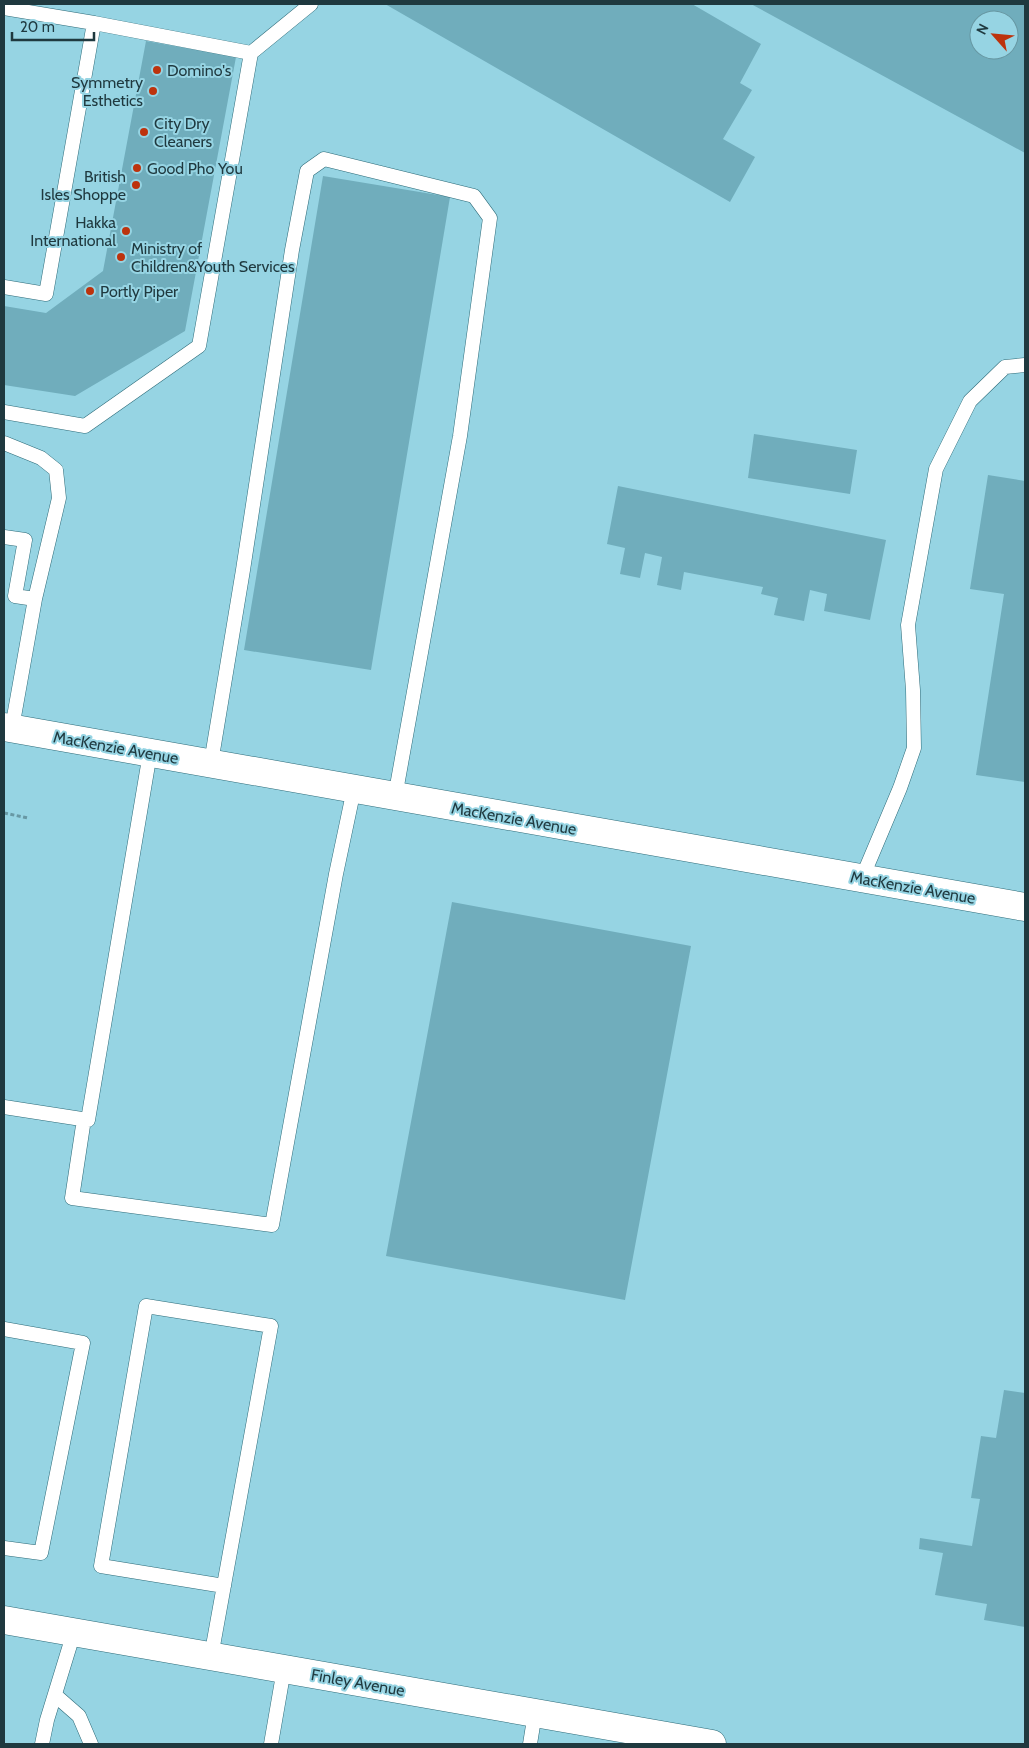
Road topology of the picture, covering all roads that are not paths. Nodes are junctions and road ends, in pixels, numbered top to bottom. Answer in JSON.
{"nodes":[{"id":1,"x":311,"y":4,"type":"edge"},
{"id":2,"x":4,"y":8,"type":"edge"},
{"id":3,"x":94,"y":23,"type":"junction"},
{"id":4,"x":251,"y":53,"type":"junction"},
{"id":5,"x":4,"y":287,"type":"edge"},
{"id":6,"x":1025,"y":366,"type":"edge"},
{"id":7,"x":4,"y":412,"type":"edge"},
{"id":8,"x":4,"y":443,"type":"edge"},
{"id":9,"x":4,"y":537,"type":"edge"},
{"id":10,"x":34,"y":599,"type":"junction"},
{"id":11,"x":8,"y":727,"type":"edge"},
{"id":12,"x":150,"y":752,"type":"junction"},
{"id":13,"x":211,"y":763,"type":"junction"},
{"id":14,"x":354,"y":789,"type":"junction"},
{"id":15,"x":396,"y":797,"type":"junction"},
{"id":16,"x":862,"y":878,"type":"junction"},
{"id":17,"x":1025,"y":907,"type":"edge"},
{"id":18,"x":4,"y":1107,"type":"edge"},
{"id":19,"x":84,"y":1120,"type":"junction"},
{"id":20,"x":4,"y":1329,"type":"edge"},
{"id":21,"x":4,"y":1548,"type":"edge"},
{"id":22,"x":224,"y":1586,"type":"junction"},
{"id":23,"x":4,"y":1620,"type":"edge"},
{"id":24,"x":74,"y":1632,"type":"junction"},
{"id":25,"x":211,"y":1656,"type":"junction"},
{"id":26,"x":284,"y":1669,"type":"junction"},
{"id":27,"x":55,"y":1694,"type":"junction"},
{"id":28,"x":535,"y":1713,"type":"junction"},
{"id":29,"x":42,"y":1744,"type":"edge"},
{"id":30,"x":91,"y":1744,"type":"edge"},
{"id":31,"x":271,"y":1744,"type":"edge"},
{"id":32,"x":530,"y":1744,"type":"edge"},
{"id":33,"x":712,"y":1744,"type":"edge"}],
"edges":[{"from":1,"to":4,"type":"lane"},
{"from":2,"to":3,"type":"lane"},
{"from":3,"to":4,"type":"lane"},
{"from":3,"to":5,"type":"lane"},
{"from":4,"to":7,"type":"lane"},
{"from":6,"to":16,"type":"lane"},
{"from":8,"to":10,"type":"lane"},
{"from":9,"to":10,"type":"lane"},
{"from":10,"to":11,"type":"lane"},
{"from":11,"to":12,"type":"street","name":"MacKenzie Avenue"},
{"from":12,"to":13,"type":"street","name":"MacKenzie Avenue"},
{"from":12,"to":19,"type":"lane"},
{"from":13,"to":14,"type":"street","name":"MacKenzie Avenue"},
{"from":13,"to":15,"type":"lane"},
{"from":14,"to":15,"type":"street","name":"MacKenzie Avenue"},
{"from":14,"to":19,"type":"lane"},
{"from":15,"to":16,"type":"street","name":"MacKenzie Avenue"},
{"from":16,"to":17,"type":"street","name":"MacKenzie Avenue"},
{"from":18,"to":19,"type":"lane"},
{"from":20,"to":21,"type":"lane"},
{"from":22,"to":22,"type":"lane"},
{"from":22,"to":25,"type":"lane"},
{"from":23,"to":24,"type":"street","name":"Finley Avenue"},
{"from":24,"to":25,"type":"street","name":"Finley Avenue"},
{"from":24,"to":27,"type":"lane"},
{"from":25,"to":26,"type":"street","name":"Finley Avenue"},
{"from":26,"to":28,"type":"street","name":"Finley Avenue"},
{"from":26,"to":31,"type":"lane"},
{"from":27,"to":29,"type":"lane"},
{"from":27,"to":30,"type":"lane"},
{"from":28,"to":32,"type":"lane"},
{"from":28,"to":33,"type":"street","name":"Finley Avenue"}]}
